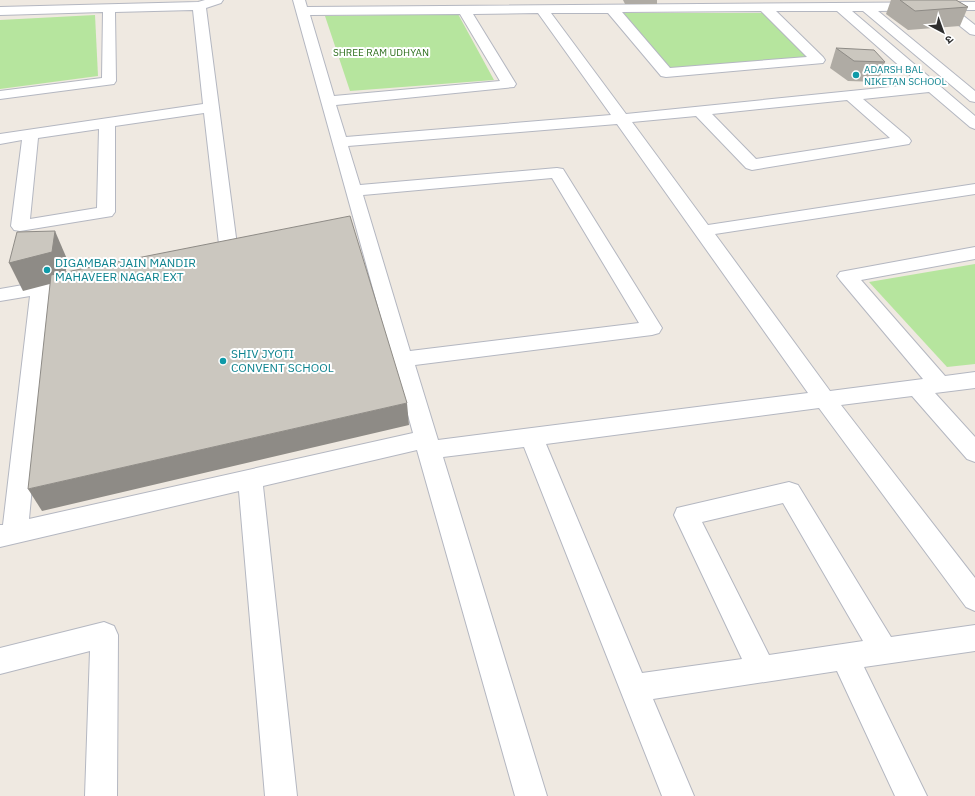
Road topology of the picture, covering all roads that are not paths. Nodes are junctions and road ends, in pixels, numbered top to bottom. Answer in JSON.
{"nodes":[{"id":1,"x":217,"y":0,"type":"edge"},
{"id":2,"x":301,"y":5,"type":"edge"},
{"id":3,"x":199,"y":6,"type":"junction"},
{"id":4,"x":943,"y":6,"type":"junction"},
{"id":5,"x":975,"y":6,"type":"edge"},
{"id":6,"x":764,"y":7,"type":"junction"},
{"id":7,"x":840,"y":7,"type":"junction"},
{"id":8,"x":866,"y":7,"type":"junction"},
{"id":9,"x":109,"y":8,"type":"junction"},
{"id":10,"x":611,"y":8,"type":"junction"},
{"id":11,"x":464,"y":9,"type":"junction"},
{"id":12,"x":542,"y":9,"type":"junction"},
{"id":13,"x":0,"y":11,"type":"edge"},
{"id":14,"x":975,"y":31,"type":"edge"},
{"id":15,"x":933,"y":87,"type":"junction"},
{"id":16,"x":0,"y":95,"type":"edge"},
{"id":17,"x":852,"y":96,"type":"junction"},
{"id":18,"x":975,"y":98,"type":"edge"},
{"id":19,"x":328,"y":101,"type":"junction"},
{"id":20,"x":211,"y":107,"type":"junction"},
{"id":21,"x":700,"y":111,"type":"junction"},
{"id":22,"x":620,"y":119,"type":"junction"},
{"id":23,"x":107,"y":123,"type":"junction"},
{"id":24,"x":975,"y":124,"type":"edge"},
{"id":25,"x":31,"y":134,"type":"junction"},
{"id":26,"x":0,"y":139,"type":"edge"},
{"id":27,"x":340,"y":142,"type":"junction"},
{"id":28,"x":975,"y":189,"type":"edge"},
{"id":29,"x":354,"y":191,"type":"junction"},
{"id":30,"x":702,"y":232,"type":"junction"},
{"id":31,"x":975,"y":253,"type":"edge"},
{"id":32,"x":229,"y":254,"type":"edge"},
{"id":33,"x":96,"y":278,"type":"edge"},
{"id":34,"x":41,"y":287,"type":"junction"},
{"id":35,"x":0,"y":295,"type":"edge"},
{"id":36,"x":403,"y":359,"type":"junction"},
{"id":37,"x":975,"y":380,"type":"edge"},
{"id":38,"x":940,"y":384,"type":"junction"},
{"id":39,"x":917,"y":387,"type":"junction"},
{"id":40,"x":824,"y":399,"type":"junction"},
{"id":41,"x":531,"y":436,"type":"junction"},
{"id":42,"x":428,"y":444,"type":"junction"},
{"id":43,"x":975,"y":453,"type":"edge"},
{"id":44,"x":250,"y":479,"type":"junction"},
{"id":45,"x":8,"y":535,"type":"edge"},
{"id":46,"x":975,"y":599,"type":"edge"},
{"id":47,"x":975,"y":638,"type":"edge"},
{"id":48,"x":886,"y":652,"type":"junction"},
{"id":49,"x":845,"y":658,"type":"junction"},
{"id":50,"x":0,"y":661,"type":"edge"},
{"id":51,"x":762,"y":670,"type":"junction"},
{"id":52,"x":634,"y":688,"type":"junction"},
{"id":53,"x":101,"y":796,"type":"edge"},
{"id":54,"x":281,"y":796,"type":"edge"},
{"id":55,"x":531,"y":796,"type":"edge"},
{"id":56,"x":678,"y":796,"type":"edge"},
{"id":57,"x":912,"y":796,"type":"edge"}],
"edges":[{"from":1,"to":3,"type":"street"},
{"from":2,"to":11,"type":"street"},
{"from":2,"to":19,"type":"street"},
{"from":3,"to":9,"type":"street"},
{"from":3,"to":20,"type":"street"},
{"from":4,"to":5,"type":"street"},
{"from":4,"to":8,"type":"street"},
{"from":4,"to":14,"type":"street"},
{"from":6,"to":7,"type":"street"},
{"from":6,"to":10,"type":"street"},
{"from":6,"to":10,"type":"street"},
{"from":7,"to":8,"type":"street"},
{"from":7,"to":15,"type":"street"},
{"from":8,"to":18,"type":"street"},
{"from":9,"to":13,"type":"street"},
{"from":9,"to":16,"type":"street"},
{"from":10,"to":12,"type":"street"},
{"from":11,"to":12,"type":"street"},
{"from":11,"to":19,"type":"street"},
{"from":12,"to":22,"type":"street"},
{"from":15,"to":17,"type":"street"},
{"from":15,"to":24,"type":"street"},
{"from":17,"to":21,"type":"street"},
{"from":17,"to":21,"type":"street"},
{"from":19,"to":27,"type":"street"},
{"from":20,"to":23,"type":"street"},
{"from":20,"to":32,"type":"street"},
{"from":21,"to":22,"type":"street"},
{"from":22,"to":27,"type":"street"},
{"from":22,"to":30,"type":"street"},
{"from":23,"to":25,"type":"street"},
{"from":23,"to":25,"type":"street"},
{"from":25,"to":26,"type":"street"},
{"from":27,"to":29,"type":"street"},
{"from":28,"to":30,"type":"street"},
{"from":29,"to":36,"type":"street"},
{"from":29,"to":36,"type":"street"},
{"from":30,"to":40,"type":"street"},
{"from":31,"to":38,"type":"street"},
{"from":33,"to":34,"type":"street"},
{"from":34,"to":35,"type":"street"},
{"from":34,"to":45,"type":"street"},
{"from":36,"to":42,"type":"street"},
{"from":37,"to":38,"type":"street"},
{"from":38,"to":39,"type":"street"},
{"from":39,"to":40,"type":"street"},
{"from":39,"to":43,"type":"street"},
{"from":40,"to":41,"type":"street"},
{"from":40,"to":46,"type":"street"},
{"from":41,"to":42,"type":"street"},
{"from":41,"to":52,"type":"street"},
{"from":42,"to":44,"type":"street"},
{"from":42,"to":55,"type":"street"},
{"from":44,"to":45,"type":"street"},
{"from":44,"to":54,"type":"street"},
{"from":47,"to":48,"type":"street"},
{"from":48,"to":49,"type":"street"},
{"from":48,"to":51,"type":"street"},
{"from":49,"to":51,"type":"street"},
{"from":49,"to":57,"type":"street"},
{"from":50,"to":53,"type":"street"},
{"from":51,"to":52,"type":"street"},
{"from":52,"to":56,"type":"street"}]}
